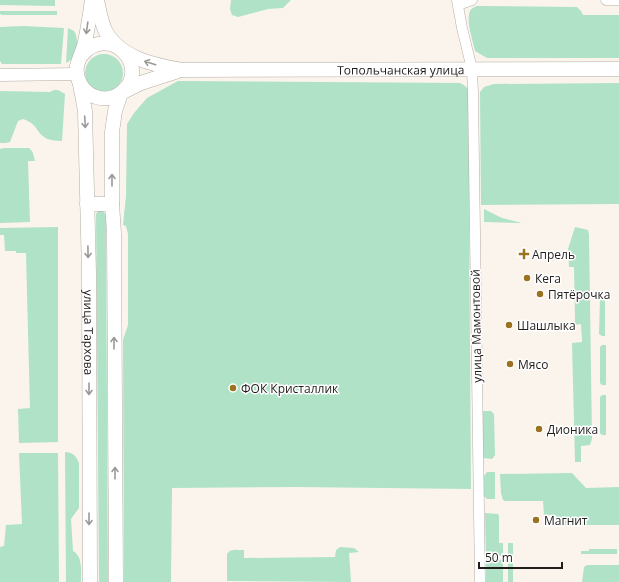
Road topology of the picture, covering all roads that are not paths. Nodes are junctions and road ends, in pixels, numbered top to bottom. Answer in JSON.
{"nodes":[{"id":1,"x":92,"y":0,"type":"edge"},
{"id":2,"x":97,"y":0,"type":"edge"},
{"id":3,"x":472,"y":0,"type":"edge"},
{"id":4,"x":606,"y":0,"type":"edge"},
{"id":5,"x":619,"y":0,"type":"edge"},
{"id":6,"x":458,"y":3,"type":"edge"},
{"id":7,"x":120,"y":48,"type":"junction"},
{"id":8,"x":81,"y":56,"type":"junction"},
{"id":9,"x":472,"y":69,"type":"junction"},
{"id":10,"x":619,"y":69,"type":"edge"},
{"id":11,"x":182,"y":70,"type":"junction"},
{"id":12,"x":0,"y":75,"type":"edge"},
{"id":13,"x":78,"y":79,"type":"junction"},
{"id":14,"x":121,"y":93,"type":"junction"},
{"id":15,"x":88,"y":204,"type":"junction"},
{"id":16,"x":112,"y":204,"type":"junction"},
{"id":17,"x":90,"y":582,"type":"edge"},
{"id":18,"x":116,"y":582,"type":"edge"},
{"id":19,"x":480,"y":582,"type":"edge"}],
"edges":[{"from":1,"to":8,"type":"main road","one_way":true},
{"from":2,"to":7,"type":"main road"},
{"from":3,"to":6,"type":"street"},
{"from":4,"to":5,"type":"street"},
{"from":6,"to":9,"type":"street","name":"улица Мамонтовой"},
{"from":7,"to":8,"type":"main road"},
{"from":11,"to":7,"type":"main road","name":"Топольчанская улица","one_way":true},
{"from":7,"to":14,"type":"main road"},
{"from":8,"to":13,"type":"main road"},
{"from":9,"to":10,"type":"main road","name":"Топольчанская улица"},
{"from":9,"to":11,"type":"main road","name":"Топольчанская улица"},
{"from":9,"to":19,"type":"street","name":"улица Мамонтовой"},
{"from":11,"to":14,"type":"main road","name":"Топольчанская улица"},
{"from":12,"to":13,"type":"street"},
{"from":13,"to":14,"type":"main road"},
{"from":13,"to":15,"type":"main road","name":"улица Тархова","one_way":true},
{"from":16,"to":14,"type":"main road","name":"улица Тархова","one_way":true},
{"from":15,"to":16,"type":"main road"},
{"from":15,"to":17,"type":"main road","name":"улица Тархова","one_way":true},
{"from":18,"to":16,"type":"main road","name":"улица Тархова","one_way":true}]}
